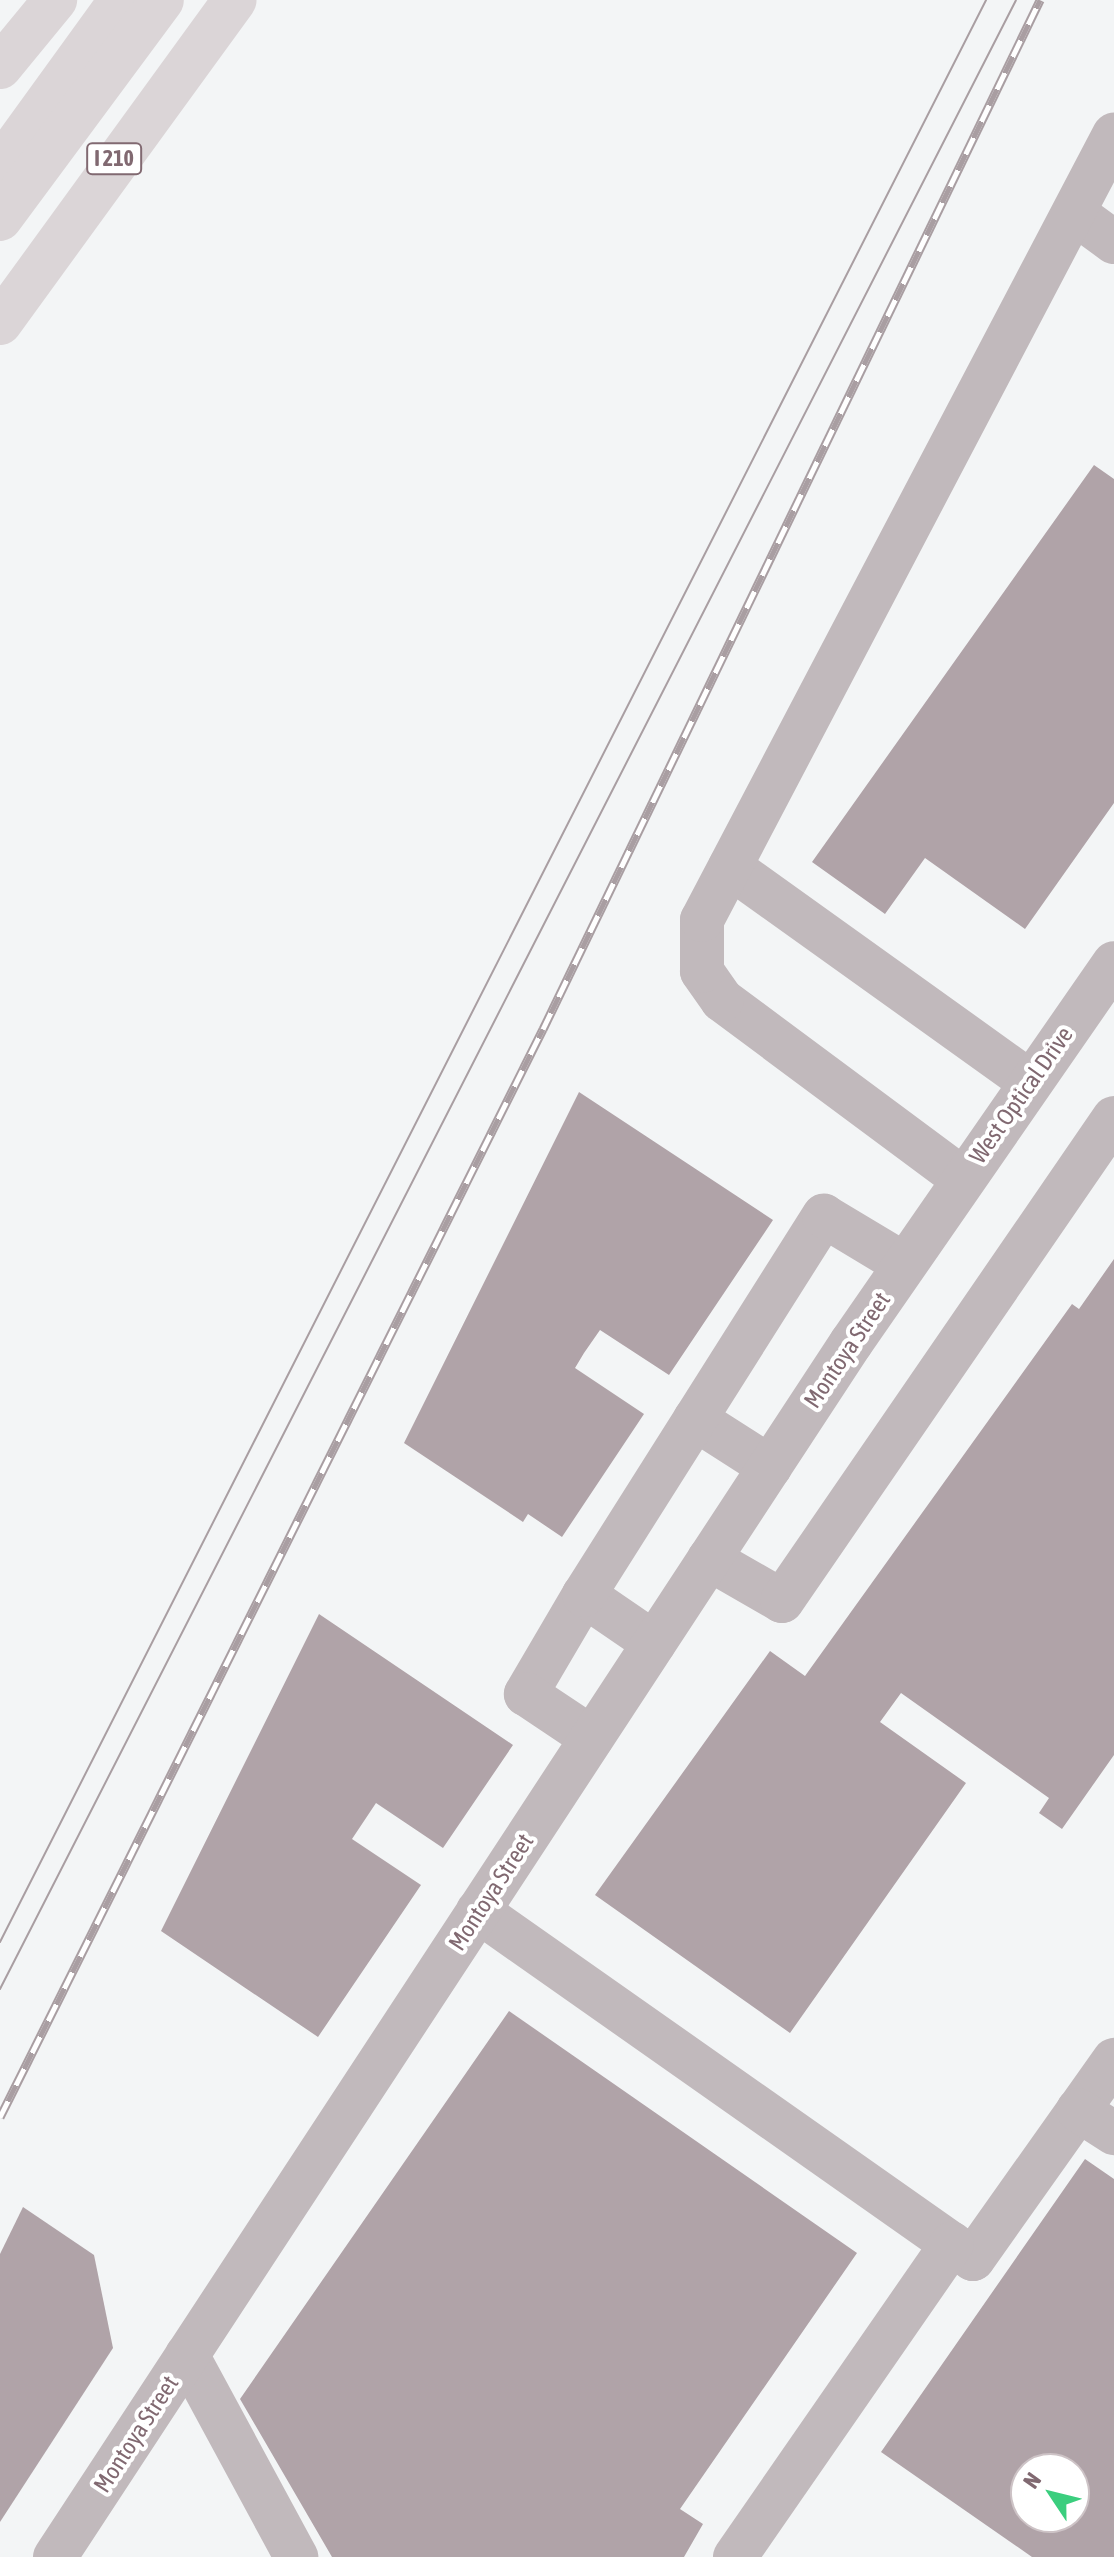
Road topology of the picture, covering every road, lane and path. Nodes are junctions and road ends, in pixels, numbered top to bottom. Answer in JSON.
{"nodes":[{"id":1,"x":55,"y":0,"type":"edge"},
{"id":2,"x":121,"y":0,"type":"edge"},
{"id":3,"x":162,"y":0,"type":"edge"},
{"id":4,"x":235,"y":0,"type":"edge"},
{"id":5,"x":0,"y":67,"type":"edge"},
{"id":6,"x":1114,"y":135,"type":"edge"},
{"id":7,"x":0,"y":167,"type":"edge"},
{"id":8,"x":1077,"y":215,"type":"junction"},
{"id":9,"x":0,"y":219,"type":"edge"},
{"id":10,"x":1114,"y":242,"type":"edge"},
{"id":11,"x":0,"y":323,"type":"edge"},
{"id":12,"x":730,"y":867,"type":"junction"},
{"id":13,"x":1114,"y":963,"type":"edge"},
{"id":14,"x":1030,"y":1082,"type":"junction"},
{"id":15,"x":1114,"y":1118,"type":"edge"},
{"id":16,"x":963,"y":1179,"type":"junction"},
{"id":17,"x":929,"y":1227,"type":"joint"},
{"id":18,"x":904,"y":1264,"type":"junction"},
{"id":19,"x":695,"y":1419,"type":"junction"},
{"id":20,"x":770,"y":1467,"type":"junction"},
{"id":21,"x":709,"y":1559,"type":"junction"},
{"id":22,"x":584,"y":1595,"type":"junction"},
{"id":23,"x":654,"y":1643,"type":"junction"},
{"id":24,"x":592,"y":1738,"type":"junction"},
{"id":25,"x":478,"y":1911,"type":"junction"},
{"id":26,"x":1114,"y":2060,"type":"edge"},
{"id":27,"x":1078,"y":2110,"type":"junction"},
{"id":28,"x":1114,"y":2133,"type":"edge"},
{"id":29,"x":952,"y":2244,"type":"junction"},
{"id":30,"x":187,"y":2355,"type":"junction"},
{"id":31,"x":55,"y":2557,"type":"edge"},
{"id":32,"x":296,"y":2557,"type":"edge"},
{"id":33,"x":735,"y":2557,"type":"edge"}],
"edges":[{"from":1,"to":5,"type":"highway"},
{"from":2,"to":7,"type":"highway"},
{"from":3,"to":9,"type":"highway"},
{"from":4,"to":11,"type":"highway","number":"I 210"},
{"from":6,"to":8,"type":"street"},
{"from":8,"to":10,"type":"street"},
{"from":8,"to":12,"type":"street"},
{"from":12,"to":14,"type":"street"},
{"from":12,"to":16,"type":"street"},
{"from":13,"to":14,"type":"street","name":"West Optical Drive"},
{"from":14,"to":16,"type":"street","name":"West Optical Drive"},
{"from":15,"to":21,"type":"street"},
{"from":16,"to":17,"type":"street","name":"West Optical Drive"},
{"from":17,"to":18,"type":"street","name":"Montoya Street"},
{"from":18,"to":19,"type":"street"},
{"from":18,"to":20,"type":"street","name":"Montoya Street"},
{"from":19,"to":20,"type":"street"},
{"from":19,"to":22,"type":"street"},
{"from":20,"to":21,"type":"street","name":"Montoya Street"},
{"from":21,"to":23,"type":"street","name":"Montoya Street"},
{"from":22,"to":23,"type":"street"},
{"from":22,"to":24,"type":"street"},
{"from":23,"to":24,"type":"street","name":"Montoya Street"},
{"from":24,"to":25,"type":"street","name":"Montoya Street"},
{"from":25,"to":29,"type":"street"},
{"from":25,"to":30,"type":"street","name":"Montoya Street"},
{"from":26,"to":27,"type":"street"},
{"from":27,"to":28,"type":"street"},
{"from":27,"to":29,"type":"street"},
{"from":29,"to":33,"type":"street"},
{"from":30,"to":31,"type":"street","name":"Montoya Street"},
{"from":30,"to":32,"type":"street"}]}
